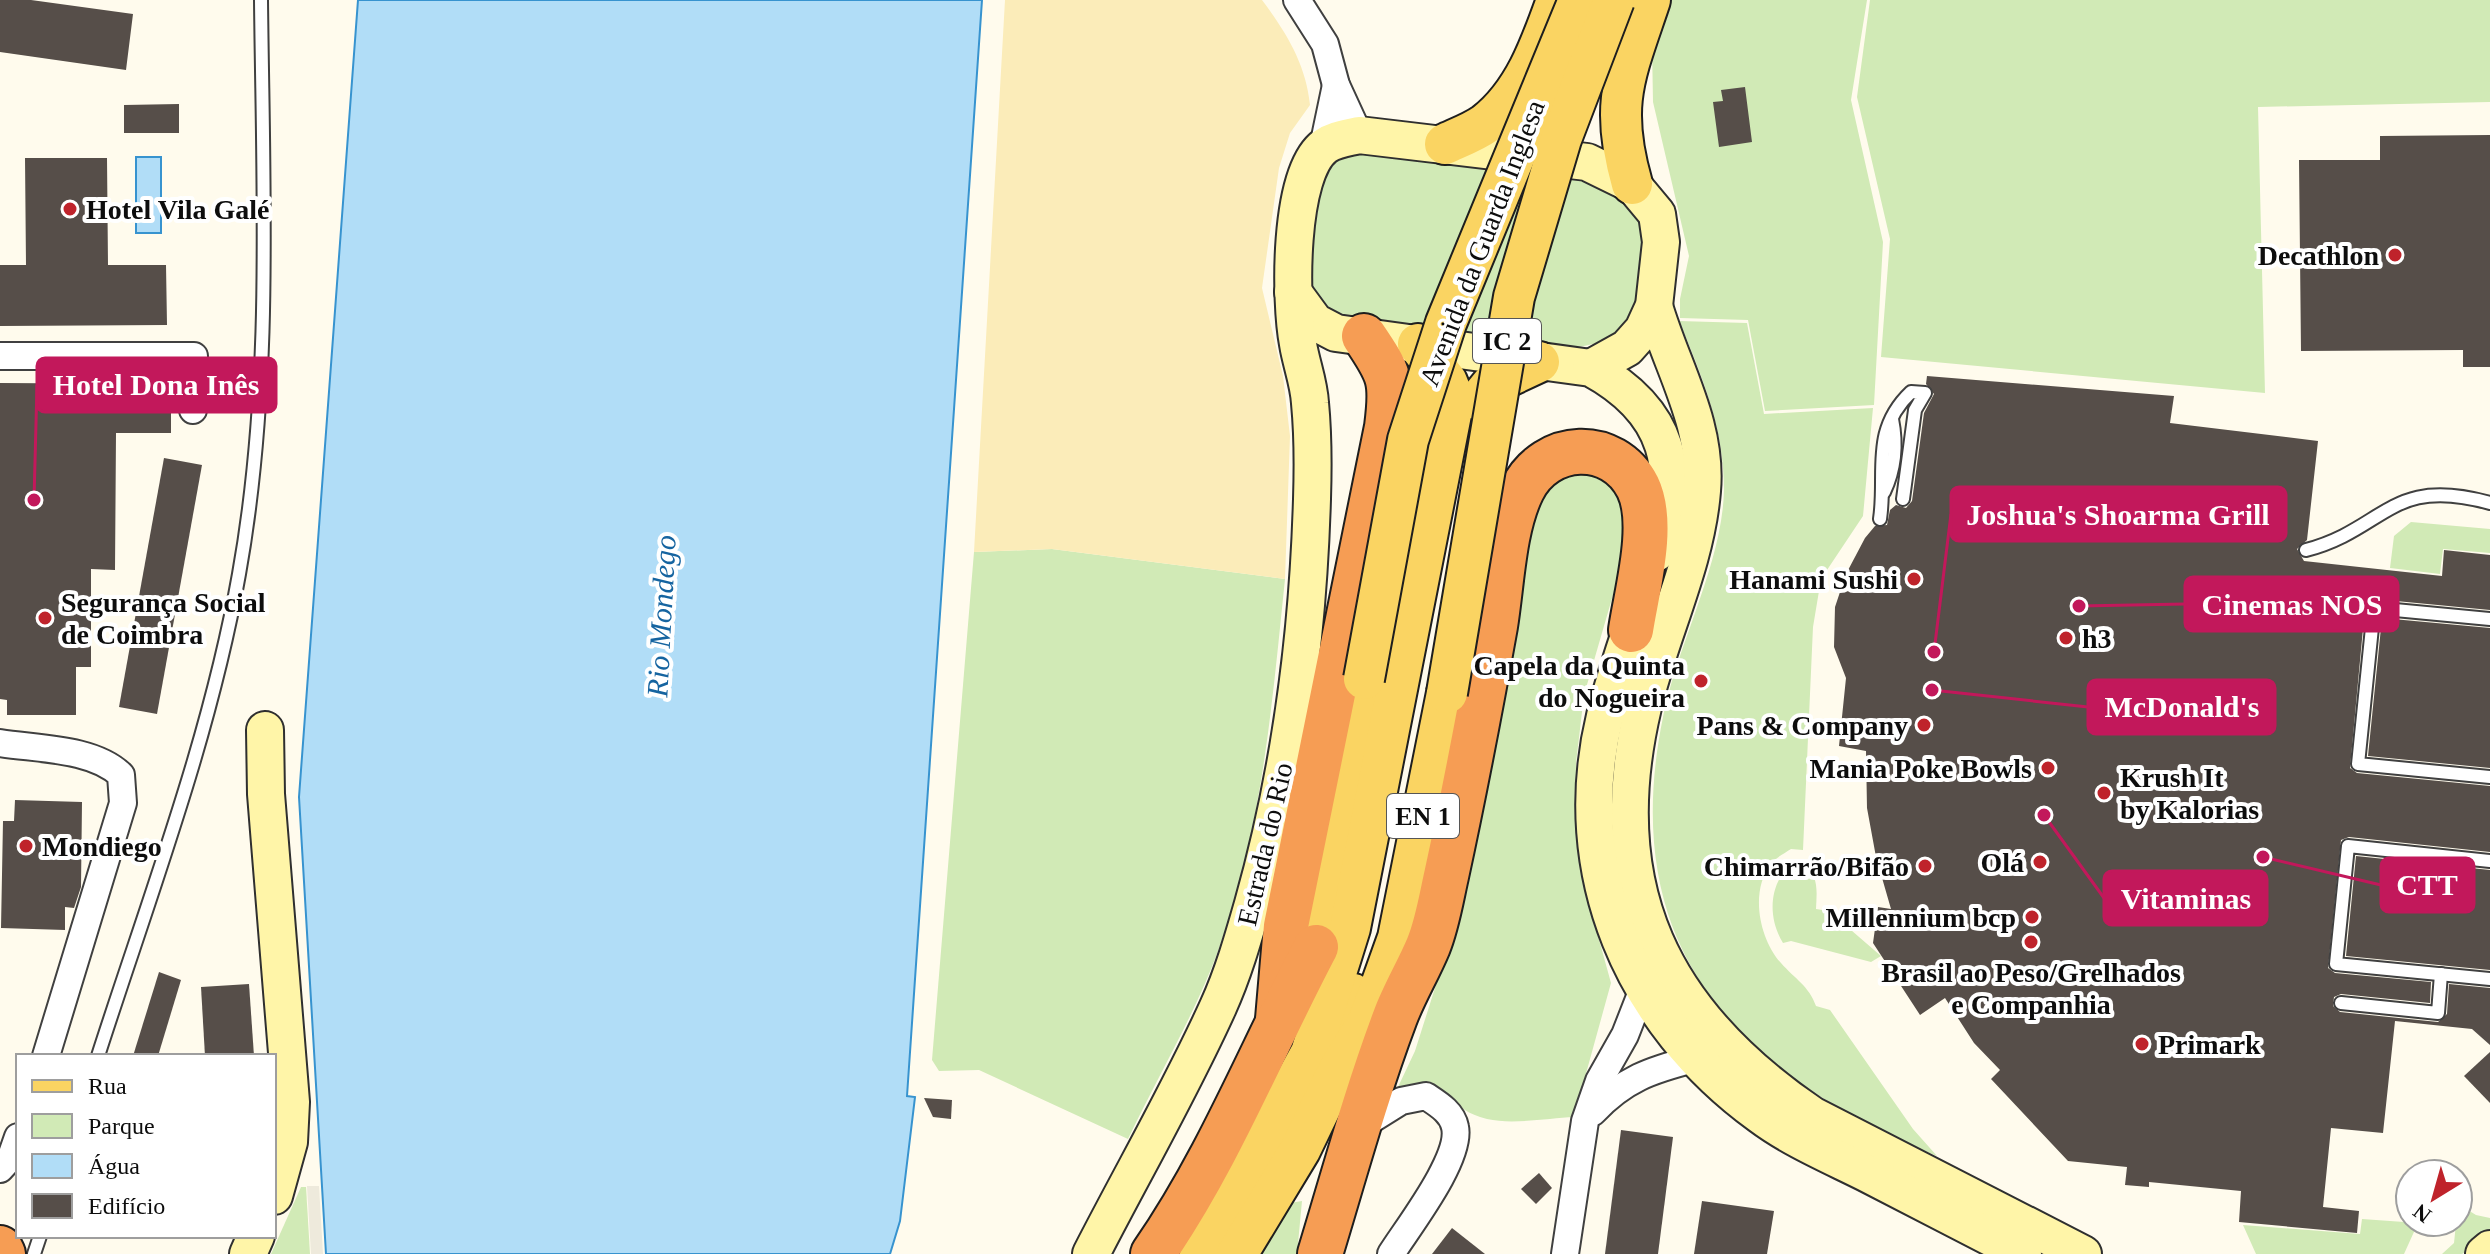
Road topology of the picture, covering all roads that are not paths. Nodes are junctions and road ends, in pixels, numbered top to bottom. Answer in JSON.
{"nodes":[{"id":1,"x":261,"y":0,"type":"edge"},
{"id":2,"x":1297,"y":0,"type":"edge"},
{"id":3,"x":1557,"y":0,"type":"edge"},
{"id":4,"x":1579,"y":0,"type":"edge"},
{"id":5,"x":1614,"y":0,"type":"edge"},
{"id":6,"x":1650,"y":0,"type":"edge"},
{"id":7,"x":1336,"y":85,"type":"junction"},
{"id":8,"x":1359,"y":135,"type":"junction"},
{"id":9,"x":1445,"y":144,"type":"junction"},
{"id":10,"x":1323,"y":147,"type":"junction"},
{"id":11,"x":1632,"y":184,"type":"junction"},
{"id":12,"x":1293,"y":292,"type":"junction"},
{"id":13,"x":1654,"y":306,"type":"junction"},
{"id":14,"x":1354,"y":335,"type":"junction"},
{"id":15,"x":1418,"y":344,"type":"junction"},
{"id":16,"x":0,"y":356,"type":"edge"},
{"id":17,"x":1539,"y":362,"type":"junction"},
{"id":18,"x":1591,"y":368,"type":"junction"},
{"id":19,"x":1310,"y":400,"type":"junction"},
{"id":20,"x":193,"y":410,"type":"dead end"},
{"id":21,"x":1903,"y":499,"type":"dead end"},
{"id":22,"x":2490,"y":503,"type":"edge"},
{"id":23,"x":1880,"y":519,"type":"dead end"},
{"id":24,"x":2306,"y":550,"type":"dead end"},
{"id":25,"x":2490,"y":619,"type":"edge"},
{"id":26,"x":1631,"y":630,"type":"junction"},
{"id":27,"x":1447,"y":693,"type":"joint"},
{"id":28,"x":265,"y":730,"type":"dead end"},
{"id":29,"x":0,"y":743,"type":"edge"},
{"id":30,"x":2490,"y":777,"type":"edge"},
{"id":31,"x":2490,"y":861,"type":"edge"},
{"id":32,"x":1398,"y":938,"type":"junction"},
{"id":33,"x":1316,"y":947,"type":"junction"},
{"id":34,"x":2441,"y":974,"type":"junction"},
{"id":35,"x":2490,"y":979,"type":"edge"},
{"id":36,"x":1643,"y":989,"type":"junction"},
{"id":37,"x":2341,"y":1003,"type":"dead end"},
{"id":38,"x":1395,"y":1016,"type":"junction"},
{"id":39,"x":1278,"y":1019,"type":"junction"},
{"id":40,"x":47,"y":1054,"type":"edge"},
{"id":41,"x":99,"y":1054,"type":"edge"},
{"id":42,"x":1694,"y":1059,"type":"junction"},
{"id":43,"x":1339,"y":1069,"type":"junction"},
{"id":44,"x":1267,"y":1090,"type":"junction"},
{"id":45,"x":1585,"y":1121,"type":"junction"},
{"id":46,"x":1361,"y":1126,"type":"junction"},
{"id":47,"x":10,"y":1155,"type":"edge"},
{"id":48,"x":276,"y":1189,"type":"edge"},
{"id":49,"x":0,"y":1191,"type":"edge"},
{"id":50,"x":0,"y":1248,"type":"edge"},
{"id":51,"x":2490,"y":1249,"type":"edge"},
{"id":52,"x":3,"y":1254,"type":"edge"},
{"id":53,"x":1091,"y":1254,"type":"edge"},
{"id":54,"x":1153,"y":1254,"type":"edge"},
{"id":55,"x":1200,"y":1254,"type":"edge"},
{"id":56,"x":1237,"y":1254,"type":"edge"},
{"id":57,"x":1320,"y":1254,"type":"edge"},
{"id":58,"x":1391,"y":1254,"type":"edge"},
{"id":59,"x":1565,"y":1254,"type":"edge"},
{"id":60,"x":2023,"y":1254,"type":"edge"},
{"id":61,"x":2083,"y":1254,"type":"edge"},
{"id":62,"x":2484,"y":1254,"type":"edge"}],
"edges":[{"from":1,"to":41,"type":"lane"},
{"from":2,"to":7,"type":"street"},
{"from":3,"to":9,"type":"main road"},
{"from":4,"to":33,"type":"main road","name":"Avenida da Guarda Inglesa","number":"IC 2","bridge":true},
{"from":5,"to":27,"type":"main road","name":"Avenida da Guarda Inglesa","number":"IC 2","bridge":true},
{"from":6,"to":11,"type":"main road"},
{"from":7,"to":8,"type":"street"},
{"from":7,"to":10,"type":"street"},
{"from":8,"to":9,"type":"main road"},
{"from":8,"to":10,"type":"main road"},
{"from":9,"to":11,"type":"main road"},
{"from":10,"to":12,"type":"main road","name":"Estrada do Rio"},
{"from":11,"to":13,"type":"main road"},
{"from":12,"to":14,"type":"main road"},
{"from":12,"to":19,"type":"main road","name":"Estrada do Rio"},
{"from":13,"to":18,"type":"main road"},
{"from":13,"to":61,"type":"main road"},
{"from":14,"to":15,"type":"main road"},
{"from":14,"to":19,"type":"main road","name":"Estrada do Rio"},
{"from":14,"to":39,"type":"highway"},
{"from":15,"to":17,"type":"main road"},
{"from":15,"to":44,"type":"main road"},
{"from":16,"to":20,"type":"street"},
{"from":17,"to":18,"type":"main road"},
{"from":17,"to":43,"type":"main road"},
{"from":18,"to":26,"type":"main road"},
{"from":19,"to":53,"type":"main road","name":"Estrada do Rio"},
{"from":21,"to":23,"type":"lane"},
{"from":22,"to":24,"type":"lane"},
{"from":25,"to":30,"type":"lane"},
{"from":26,"to":36,"type":"main road"},
{"from":26,"to":38,"type":"highway"},
{"from":27,"to":32,"type":"main road","number":"EN 1"},
{"from":28,"to":48,"type":"main road"},
{"from":29,"to":40,"type":"street"},
{"from":31,"to":34,"type":"lane"},
{"from":32,"to":38,"type":"highway"},
{"from":32,"to":43,"type":"main road"},
{"from":33,"to":39,"type":"highway"},
{"from":33,"to":44,"type":"main road","name":"Avenida da Guarda Inglesa"},
{"from":34,"to":35,"type":"lane"},
{"from":34,"to":37,"type":"lane"},
{"from":36,"to":42,"type":"main road"},
{"from":36,"to":45,"type":"street"},
{"from":38,"to":46,"type":"highway"},
{"from":39,"to":44,"type":"highway"},
{"from":42,"to":45,"type":"street"},
{"from":42,"to":60,"type":"main road"},
{"from":43,"to":56,"type":"main road"},
{"from":44,"to":54,"type":"highway"},
{"from":44,"to":55,"type":"main road"},
{"from":45,"to":59,"type":"street"},
{"from":46,"to":57,"type":"highway"},
{"from":46,"to":58,"type":"street"},
{"from":47,"to":49,"type":"street"},
{"from":50,"to":52,"type":"highway"},
{"from":51,"to":62,"type":"main road"}]}
